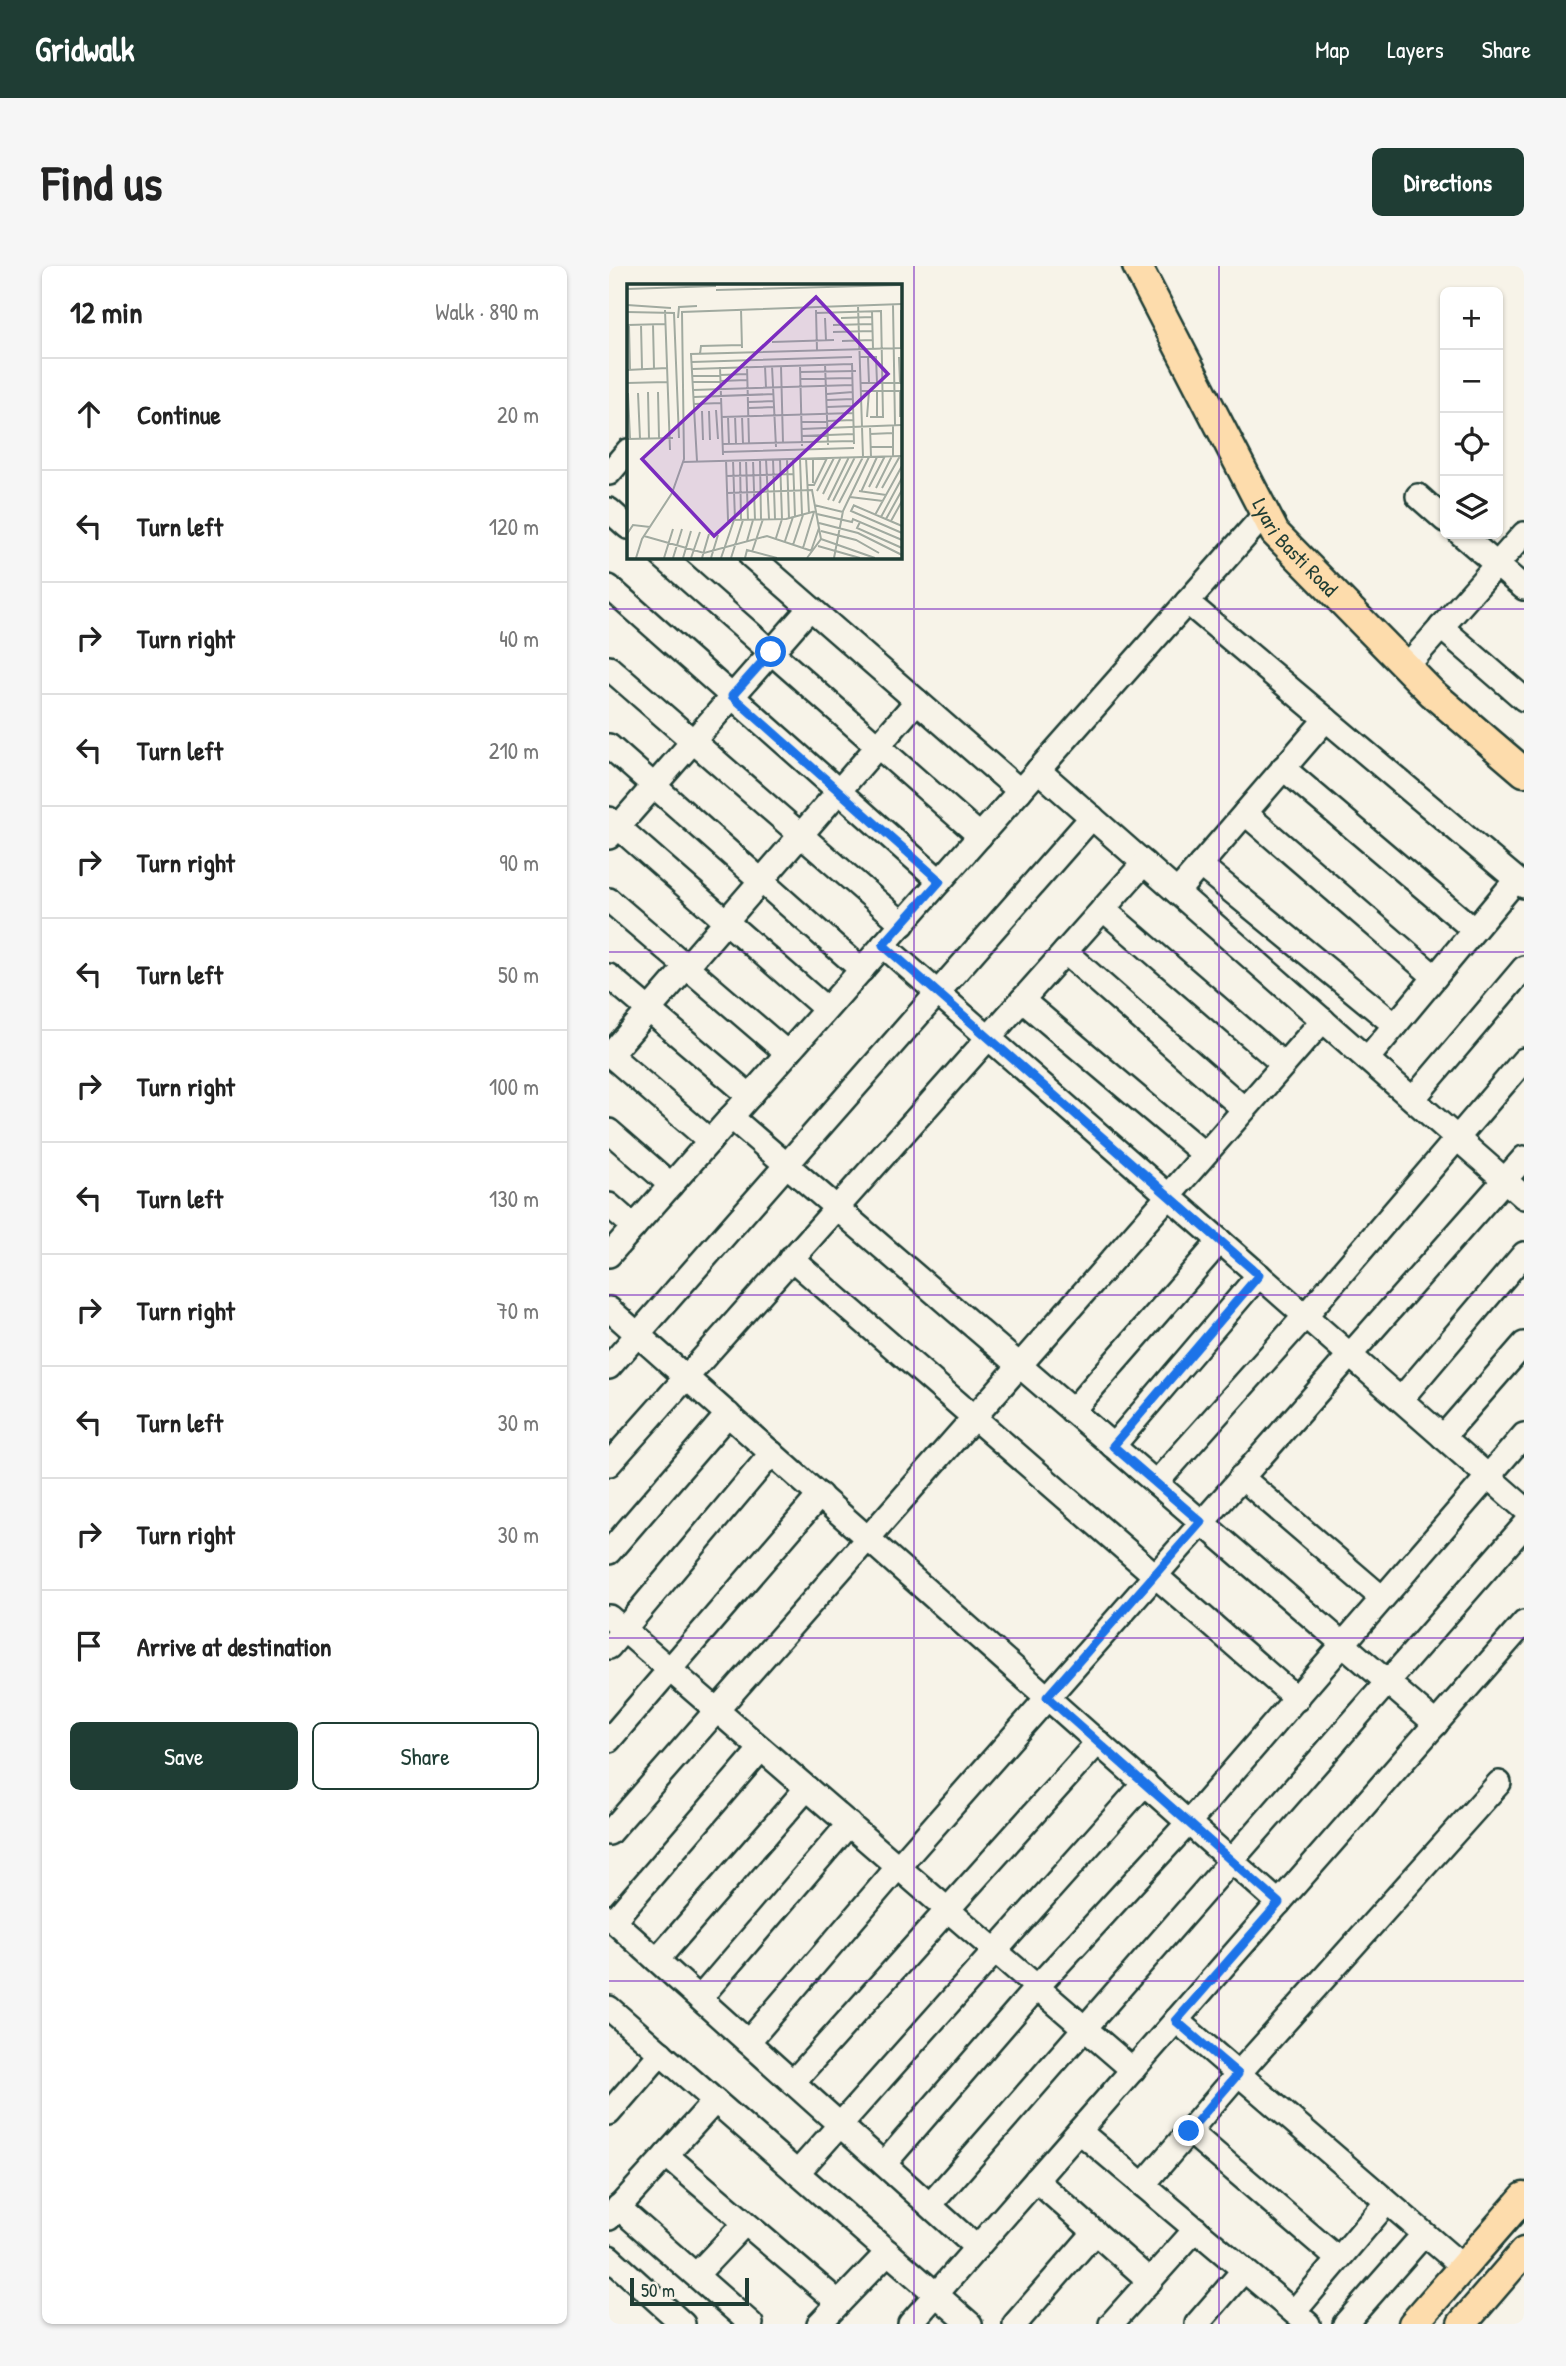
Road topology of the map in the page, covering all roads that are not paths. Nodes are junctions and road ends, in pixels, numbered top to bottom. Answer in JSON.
{"nodes":[{"id":1,"x":1137,"y":266,"type":"edge"},
{"id":2,"x":627,"y":452,"type":"edge"},
{"id":3,"x":609,"y":472,"type":"edge"},
{"id":4,"x":1418,"y":496,"type":"dead end"},
{"id":5,"x":609,"y":510,"type":"edge"},
{"id":6,"x":1265,"y":514,"type":"junction"},
{"id":7,"x":1440,"y":516,"type":"edge"},
{"id":8,"x":627,"y":526,"type":"edge"},
{"id":9,"x":1524,"y":534,"type":"edge"},
{"id":10,"x":1467,"y":539,"type":"edge"},
{"id":11,"x":664,"y":558,"type":"edge"},
{"id":12,"x":753,"y":558,"type":"edge"},
{"id":13,"x":1497,"y":564,"type":"junction"},
{"id":14,"x":609,"y":587,"type":"edge"},
{"id":15,"x":1524,"y":588,"type":"edge"},
{"id":16,"x":1187,"y":602,"type":"junction"},
{"id":17,"x":810,"y":607,"type":"junction"},
{"id":18,"x":1441,"y":627,"type":"junction"},
{"id":19,"x":771,"y":652,"type":"junction"},
{"id":20,"x":1406,"y":667,"type":"junction"},
{"id":21,"x":609,"y":668,"type":"edge"},
{"id":22,"x":732,"y":696,"type":"junction"},
{"id":23,"x":1524,"y":699,"type":"edge"},
{"id":24,"x":917,"y":701,"type":"junction"},
{"id":25,"x":1326,"y":719,"type":"junction"},
{"id":26,"x":693,"y":741,"type":"junction"},
{"id":27,"x":609,"y":746,"type":"edge"},
{"id":28,"x":878,"y":746,"type":"junction"},
{"id":29,"x":1283,"y":768,"type":"junction"},
{"id":30,"x":1038,"y":770,"type":"junction"},
{"id":31,"x":1524,"y":772,"type":"edge"},
{"id":32,"x":654,"y":786,"type":"junction"},
{"id":33,"x":839,"y":791,"type":"junction"},
{"id":34,"x":1020,"y":791,"type":"junction"},
{"id":35,"x":1245,"y":813,"type":"junction"},
{"id":36,"x":1092,"y":817,"type":"junction"},
{"id":37,"x":612,"y":828,"type":"edge"},
{"id":38,"x":801,"y":835,"type":"junction"},
{"id":39,"x":980,"y":836,"type":"junction"},
{"id":40,"x":1144,"y":863,"type":"junction"},
{"id":41,"x":1200,"y":865,"type":"junction"},
{"id":42,"x":761,"y":881,"type":"junction"},
{"id":43,"x":940,"y":881,"type":"junction"},
{"id":44,"x":1520,"y":883,"type":"edge"},
{"id":45,"x":1177,"y":892,"type":"junction"},
{"id":46,"x":609,"y":900,"type":"edge"},
{"id":47,"x":1103,"y":909,"type":"junction"},
{"id":48,"x":726,"y":922,"type":"junction"},
{"id":49,"x":902,"y":923,"type":"junction"},
{"id":50,"x":1474,"y":930,"type":"junction"},
{"id":51,"x":883,"y":945,"type":"junction"},
{"id":52,"x":1065,"y":952,"type":"junction"},
{"id":53,"x":687,"y":967,"type":"junction"},
{"id":54,"x":1524,"y":968,"type":"edge"},
{"id":55,"x":862,"y":970,"type":"junction"},
{"id":56,"x":609,"y":976,"type":"edge"},
{"id":57,"x":1435,"y":977,"type":"junction"},
{"id":58,"x":938,"y":993,"type":"junction"},
{"id":59,"x":1022,"y":1000,"type":"junction"},
{"id":60,"x":826,"y":1009,"type":"junction"},
{"id":61,"x":649,"y":1010,"type":"junction"},
{"id":62,"x":1323,"y":1020,"type":"junction"},
{"id":63,"x":1395,"y":1024,"type":"junction"},
{"id":64,"x":988,"y":1037,"type":"junction"},
{"id":65,"x":787,"y":1053,"type":"junction"},
{"id":66,"x":609,"y":1055,"type":"edge"},
{"id":67,"x":1367,"y":1059,"type":"junction"},
{"id":68,"x":1524,"y":1060,"type":"edge"},
{"id":69,"x":1283,"y":1065,"type":"junction"},
{"id":70,"x":750,"y":1096,"type":"junction"},
{"id":71,"x":1413,"y":1099,"type":"junction"},
{"id":72,"x":1244,"y":1109,"type":"junction"},
{"id":73,"x":731,"y":1117,"type":"junction"},
{"id":74,"x":609,"y":1131,"type":"edge"},
{"id":75,"x":1457,"y":1138,"type":"junction"},
{"id":76,"x":710,"y":1141,"type":"junction"},
{"id":77,"x":1205,"y":1154,"type":"junction"},
{"id":78,"x":1524,"y":1158,"type":"edge"},
{"id":79,"x":785,"y":1164,"type":"junction"},
{"id":80,"x":1505,"y":1180,"type":"junction"},
{"id":81,"x":671,"y":1185,"type":"junction"},
{"id":82,"x":1168,"y":1195,"type":"junction"},
{"id":83,"x":1524,"y":1197,"type":"edge"},
{"id":84,"x":609,"y":1205,"type":"edge"},
{"id":85,"x":836,"y":1207,"type":"junction"},
{"id":86,"x":634,"y":1227,"type":"junction"},
{"id":87,"x":1220,"y":1241,"type":"junction"},
{"id":88,"x":1524,"y":1254,"type":"edge"},
{"id":89,"x":609,"y":1255,"type":"edge"},
{"id":90,"x":791,"y":1258,"type":"junction"},
{"id":91,"x":1259,"y":1275,"type":"junction"},
{"id":92,"x":609,"y":1309,"type":"edge"},
{"id":93,"x":1305,"y":1316,"type":"junction"},
{"id":94,"x":638,"y":1334,"type":"junction"},
{"id":95,"x":1524,"y":1344,"type":"edge"},
{"id":96,"x":1349,"y":1354,"type":"junction"},
{"id":97,"x":1018,"y":1364,"type":"junction"},
{"id":98,"x":609,"y":1367,"type":"edge"},
{"id":99,"x":686,"y":1377,"type":"junction"},
{"id":100,"x":1401,"y":1399,"type":"junction"},
{"id":101,"x":1072,"y":1411,"type":"junction"},
{"id":102,"x":728,"y":1414,"type":"junction"},
{"id":103,"x":973,"y":1416,"type":"junction"},
{"id":104,"x":1524,"y":1434,"type":"edge"},
{"id":105,"x":1443,"y":1437,"type":"junction"},
{"id":106,"x":1113,"y":1446,"type":"junction"},
{"id":107,"x":772,"y":1453,"type":"junction"},
{"id":108,"x":609,"y":1464,"type":"edge"},
{"id":109,"x":1487,"y":1476,"type":"junction"},
{"id":110,"x":1241,"y":1477,"type":"junction"},
{"id":111,"x":1156,"y":1483,"type":"junction"},
{"id":112,"x":820,"y":1495,"type":"junction"},
{"id":113,"x":1524,"y":1508,"type":"edge"},
{"id":114,"x":1201,"y":1522,"type":"junction"},
{"id":115,"x":1524,"y":1526,"type":"edge"},
{"id":116,"x":867,"y":1537,"type":"junction"},
{"id":117,"x":609,"y":1552,"type":"edge"},
{"id":118,"x":1155,"y":1575,"type":"junction"},
{"id":119,"x":1382,"y":1598,"type":"junction"},
{"id":120,"x":1524,"y":1623,"type":"edge"},
{"id":121,"x":614,"y":1631,"type":"edge"},
{"id":122,"x":1343,"y":1644,"type":"junction"},
{"id":123,"x":670,"y":1670,"type":"junction"},
{"id":124,"x":1387,"y":1683,"type":"junction"},
{"id":125,"x":1047,"y":1697,"type":"junction"},
{"id":126,"x":1297,"y":1699,"type":"junction"},
{"id":127,"x":716,"y":1710,"type":"junction"},
{"id":128,"x":1436,"y":1724,"type":"junction"},
{"id":129,"x":609,"y":1740,"type":"edge"},
{"id":130,"x":1098,"y":1742,"type":"junction"},
{"id":131,"x":761,"y":1749,"type":"junction"},
{"id":132,"x":1145,"y":1783,"type":"junction"},
{"id":133,"x":1499,"y":1783,"type":"dead end"},
{"id":134,"x":807,"y":1788,"type":"junction"},
{"id":135,"x":1189,"y":1822,"type":"junction"},
{"id":136,"x":849,"y":1824,"type":"junction"},
{"id":137,"x":609,"y":1833,"type":"edge"},
{"id":138,"x":1231,"y":1860,"type":"junction"},
{"id":139,"x":898,"y":1867,"type":"junction"},
{"id":140,"x":1279,"y":1903,"type":"junction"},
{"id":141,"x":948,"y":1910,"type":"junction"},
{"id":142,"x":611,"y":1919,"type":"edge"},
{"id":143,"x":995,"y":1951,"type":"junction"},
{"id":144,"x":657,"y":1961,"type":"junction"},
{"id":145,"x":1037,"y":1987,"type":"junction"},
{"id":146,"x":700,"y":1998,"type":"junction"},
{"id":147,"x":609,"y":2008,"type":"edge"},
{"id":148,"x":1176,"y":2021,"type":"junction"},
{"id":149,"x":1085,"y":2028,"type":"junction"},
{"id":150,"x":748,"y":2042,"type":"junction"},
{"id":151,"x":661,"y":2053,"type":"junction"},
{"id":152,"x":1133,"y":2070,"type":"junction"},
{"id":153,"x":1238,"y":2074,"type":"junction"},
{"id":154,"x":793,"y":2082,"type":"junction"},
{"id":155,"x":715,"y":2101,"type":"junction"},
{"id":156,"x":611,"y":2106,"type":"edge"},
{"id":157,"x":841,"y":2125,"type":"junction"},
{"id":158,"x":1079,"y":2131,"type":"junction"},
{"id":159,"x":1189,"y":2131,"type":"junction"},
{"id":160,"x":666,"y":2155,"type":"junction"},
{"id":161,"x":884,"y":2164,"type":"junction"},
{"id":162,"x":797,"y":2173,"type":"junction"},
{"id":163,"x":1036,"y":2180,"type":"junction"},
{"id":164,"x":1143,"y":2185,"type":"junction"},
{"id":165,"x":1524,"y":2197,"type":"edge"},
{"id":166,"x":1387,"y":2202,"type":"junction"},
{"id":167,"x":930,"y":2205,"type":"junction"},
{"id":168,"x":614,"y":2212,"type":"edge"},
{"id":169,"x":745,"y":2223,"type":"junction"},
{"id":170,"x":1196,"y":2229,"type":"junction"},
{"id":171,"x":1095,"y":2232,"type":"junction"},
{"id":172,"x":1424,"y":2234,"type":"junction"},
{"id":173,"x":977,"y":2248,"type":"junction"},
{"id":174,"x":888,"y":2252,"type":"junction"},
{"id":175,"x":1524,"y":2252,"type":"edge"},
{"id":176,"x":609,"y":2257,"type":"edge"},
{"id":177,"x":1338,"y":2259,"type":"junction"},
{"id":178,"x":1463,"y":2267,"type":"junction"},
{"id":179,"x":1244,"y":2270,"type":"junction"},
{"id":180,"x":696,"y":2275,"type":"junction"},
{"id":181,"x":1150,"y":2281,"type":"junction"},
{"id":182,"x":936,"y":2294,"type":"junction"},
{"id":183,"x":839,"y":2302,"type":"junction"},
{"id":184,"x":1301,"y":2318,"type":"edge"},
{"id":185,"x":1474,"y":2320,"type":"edge"},
{"id":186,"x":1198,"y":2323,"type":"edge"},
{"id":187,"x":683,"y":2324,"type":"edge"},
{"id":188,"x":751,"y":2324,"type":"edge"},
{"id":189,"x":819,"y":2324,"type":"edge"},
{"id":190,"x":910,"y":2324,"type":"edge"},
{"id":191,"x":970,"y":2324,"type":"edge"},
{"id":192,"x":1015,"y":2324,"type":"edge"},
{"id":193,"x":1111,"y":2324,"type":"edge"},
{"id":194,"x":1345,"y":2324,"type":"edge"},
{"id":195,"x":1413,"y":2324,"type":"edge"}],
"edges":[{"from":1,"to":6,"type":"main road","name":"Lyari Basti Road"},
{"from":2,"to":3,"type":"street"},
{"from":4,"to":7,"type":"street"},
{"from":5,"to":8,"type":"street"},
{"from":6,"to":16,"type":"street"},
{"from":6,"to":20,"type":"main road","name":"Lyari Basti Road"},
{"from":9,"to":13,"type":"street"},
{"from":10,"to":13,"type":"street"},
{"from":11,"to":19,"type":"street"},
{"from":12,"to":17,"type":"street"},
{"from":13,"to":15,"type":"street"},
{"from":13,"to":18,"type":"street"},
{"from":14,"to":22,"type":"street"},
{"from":16,"to":25,"type":"street"},
{"from":16,"to":30,"type":"street"},
{"from":17,"to":19,"type":"street"},
{"from":17,"to":24,"type":"street"},
{"from":18,"to":20,"type":"street"},
{"from":18,"to":23,"type":"street"},
{"from":19,"to":22,"type":"street"},
{"from":19,"to":28,"type":"street"},
{"from":20,"to":31,"type":"main road","name":"Lyari Basti Road"},
{"from":21,"to":26,"type":"street"},
{"from":22,"to":26,"type":"street"},
{"from":22,"to":33,"type":"street"},
{"from":24,"to":28,"type":"street"},
{"from":24,"to":34,"type":"street"},
{"from":25,"to":29,"type":"street"},
{"from":25,"to":44,"type":"street"},
{"from":26,"to":32,"type":"street"},
{"from":26,"to":38,"type":"street"},
{"from":27,"to":32,"type":"street"},
{"from":28,"to":33,"type":"street"},
{"from":28,"to":39,"type":"street"},
{"from":29,"to":35,"type":"street"},
{"from":29,"to":50,"type":"street"},
{"from":30,"to":34,"type":"street"},
{"from":30,"to":36,"type":"street"},
{"from":32,"to":37,"type":"street"},
{"from":32,"to":42,"type":"street"},
{"from":33,"to":38,"type":"street"},
{"from":33,"to":43,"type":"street"},
{"from":34,"to":39,"type":"street"},
{"from":35,"to":41,"type":"street"},
{"from":35,"to":57,"type":"street"},
{"from":36,"to":40,"type":"street"},
{"from":36,"to":58,"type":"street"},
{"from":37,"to":48,"type":"street"},
{"from":38,"to":42,"type":"street"},
{"from":38,"to":49,"type":"street"},
{"from":39,"to":43,"type":"street"},
{"from":40,"to":45,"type":"street"},
{"from":40,"to":47,"type":"street"},
{"from":41,"to":45,"type":"street"},
{"from":41,"to":63,"type":"street"},
{"from":42,"to":48,"type":"street"},
{"from":42,"to":55,"type":"street"},
{"from":43,"to":49,"type":"street"},
{"from":44,"to":50,"type":"street"},
{"from":45,"to":62,"type":"street"},
{"from":46,"to":53,"type":"street"},
{"from":47,"to":52,"type":"street"},
{"from":47,"to":69,"type":"street"},
{"from":48,"to":53,"type":"street"},
{"from":48,"to":60,"type":"street"},
{"from":49,"to":51,"type":"street"},
{"from":50,"to":57,"type":"street"},
{"from":51,"to":55,"type":"street"},
{"from":51,"to":58,"type":"street"},
{"from":52,"to":59,"type":"street"},
{"from":52,"to":72,"type":"street"},
{"from":53,"to":61,"type":"street"},
{"from":53,"to":65,"type":"street"},
{"from":54,"to":71,"type":"street"},
{"from":55,"to":60,"type":"street"},
{"from":56,"to":61,"type":"street"},
{"from":57,"to":63,"type":"street"},
{"from":58,"to":64,"type":"street"},
{"from":58,"to":79,"type":"street"},
{"from":59,"to":64,"type":"street"},
{"from":59,"to":77,"type":"street"},
{"from":60,"to":65,"type":"street"},
{"from":61,"to":66,"type":"street"},
{"from":61,"to":70,"type":"street"},
{"from":62,"to":67,"type":"street"},
{"from":62,"to":69,"type":"street"},
{"from":63,"to":67,"type":"street"},
{"from":64,"to":82,"type":"street"},
{"from":64,"to":85,"type":"street"},
{"from":65,"to":70,"type":"street"},
{"from":66,"to":76,"type":"street"},
{"from":67,"to":71,"type":"street"},
{"from":68,"to":75,"type":"street"},
{"from":69,"to":72,"type":"street"},
{"from":70,"to":73,"type":"street"},
{"from":71,"to":75,"type":"street"},
{"from":72,"to":77,"type":"street"},
{"from":73,"to":76,"type":"street"},
{"from":73,"to":79,"type":"street"},
{"from":74,"to":81,"type":"street"},
{"from":75,"to":80,"type":"street"},
{"from":75,"to":93,"type":"street"},
{"from":76,"to":81,"type":"street"},
{"from":77,"to":82,"type":"street"},
{"from":78,"to":80,"type":"street"},
{"from":79,"to":85,"type":"street"},
{"from":79,"to":94,"type":"street"},
{"from":80,"to":83,"type":"street"},
{"from":80,"to":96,"type":"street"},
{"from":81,"to":86,"type":"street"},
{"from":82,"to":87,"type":"street"},
{"from":82,"to":97,"type":"street"},
{"from":84,"to":86,"type":"street"},
{"from":85,"to":90,"type":"street"},
{"from":85,"to":97,"type":"street"},
{"from":86,"to":89,"type":"street"},
{"from":87,"to":91,"type":"street"},
{"from":87,"to":101,"type":"street"},
{"from":88,"to":100,"type":"street"},
{"from":90,"to":99,"type":"street"},
{"from":90,"to":103,"type":"street"},
{"from":91,"to":93,"type":"street"},
{"from":91,"to":106,"type":"street"},
{"from":92,"to":94,"type":"street"},
{"from":93,"to":96,"type":"street"},
{"from":93,"to":111,"type":"street"},
{"from":94,"to":98,"type":"street"},
{"from":94,"to":99,"type":"street"},
{"from":95,"to":105,"type":"street"},
{"from":96,"to":100,"type":"street"},
{"from":96,"to":110,"type":"street"},
{"from":97,"to":101,"type":"street"},
{"from":97,"to":103,"type":"street"},
{"from":99,"to":102,"type":"street"},
{"from":99,"to":108,"type":"street"},
{"from":100,"to":105,"type":"street"},
{"from":101,"to":106,"type":"street"},
{"from":102,"to":107,"type":"street"},
{"from":102,"to":117,"type":"street"},
{"from":103,"to":116,"type":"street"},
{"from":103,"to":118,"type":"street"},
{"from":104,"to":109,"type":"street"},
{"from":105,"to":109,"type":"street"},
{"from":106,"to":111,"type":"street"},
{"from":107,"to":112,"type":"street"},
{"from":107,"to":121,"type":"street"},
{"from":109,"to":113,"type":"street"},
{"from":109,"to":119,"type":"street"},
{"from":110,"to":114,"type":"street"},
{"from":110,"to":119,"type":"street"},
{"from":111,"to":114,"type":"street"},
{"from":112,"to":116,"type":"street"},
{"from":112,"to":123,"type":"street"},
{"from":114,"to":118,"type":"street"},
{"from":114,"to":122,"type":"street"},
{"from":115,"to":124,"type":"street"},
{"from":116,"to":125,"type":"street"},
{"from":116,"to":127,"type":"street"},
{"from":118,"to":125,"type":"street"},
{"from":118,"to":126,"type":"street"},
{"from":119,"to":122,"type":"street"},
{"from":120,"to":128,"type":"street"},
{"from":121,"to":123,"type":"street"},
{"from":122,"to":124,"type":"street"},
{"from":122,"to":126,"type":"street"},
{"from":123,"to":127,"type":"street"},
{"from":123,"to":129,"type":"street"},
{"from":124,"to":128,"type":"street"},
{"from":124,"to":138,"type":"street"},
{"from":125,"to":130,"type":"street"},
{"from":125,"to":139,"type":"street"},
{"from":126,"to":135,"type":"street"},
{"from":127,"to":131,"type":"street"},
{"from":127,"to":137,"type":"street"},
{"from":128,"to":140,"type":"street"},
{"from":130,"to":132,"type":"street"},
{"from":130,"to":141,"type":"street"},
{"from":131,"to":134,"type":"street"},
{"from":131,"to":142,"type":"street"},
{"from":132,"to":135,"type":"street"},
{"from":132,"to":143,"type":"street"},
{"from":133,"to":153,"type":"street"},
{"from":134,"to":136,"type":"street"},
{"from":134,"to":144,"type":"street"},
{"from":135,"to":138,"type":"street"},
{"from":135,"to":145,"type":"street"},
{"from":136,"to":139,"type":"street"},
{"from":136,"to":146,"type":"street"},
{"from":138,"to":140,"type":"street"},
{"from":138,"to":149,"type":"street"},
{"from":139,"to":141,"type":"street"},
{"from":139,"to":150,"type":"street"},
{"from":140,"to":148,"type":"street"},
{"from":141,"to":143,"type":"street"},
{"from":141,"to":154,"type":"street"},
{"from":142,"to":144,"type":"street"},
{"from":143,"to":145,"type":"street"},
{"from":143,"to":157,"type":"street"},
{"from":144,"to":146,"type":"street"},
{"from":145,"to":149,"type":"street"},
{"from":145,"to":161,"type":"street"},
{"from":146,"to":150,"type":"street"},
{"from":147,"to":151,"type":"street"},
{"from":148,"to":152,"type":"street"},
{"from":148,"to":153,"type":"street"},
{"from":149,"to":152,"type":"street"},
{"from":149,"to":167,"type":"street"},
{"from":150,"to":154,"type":"street"},
{"from":151,"to":155,"type":"street"},
{"from":151,"to":156,"type":"street"},
{"from":152,"to":158,"type":"street"},
{"from":153,"to":159,"type":"street"},
{"from":153,"to":166,"type":"street"},
{"from":154,"to":157,"type":"street"},
{"from":155,"to":160,"type":"street"},
{"from":155,"to":162,"type":"street"},
{"from":157,"to":161,"type":"street"},
{"from":157,"to":162,"type":"street"},
{"from":158,"to":163,"type":"street"},
{"from":158,"to":164,"type":"street"},
{"from":159,"to":164,"type":"street"},
{"from":159,"to":177,"type":"street"},
{"from":160,"to":168,"type":"street"},
{"from":160,"to":169,"type":"street"},
{"from":161,"to":167,"type":"street"},
{"from":162,"to":174,"type":"street"},
{"from":163,"to":171,"type":"street"},
{"from":163,"to":173,"type":"street"},
{"from":164,"to":170,"type":"street"},
{"from":165,"to":178,"type":"main road"},
{"from":166,"to":172,"type":"street"},
{"from":166,"to":177,"type":"street"},
{"from":167,"to":173,"type":"street"},
{"from":168,"to":180,"type":"street"},
{"from":169,"to":180,"type":"street"},
{"from":169,"to":183,"type":"street"},
{"from":170,"to":179,"type":"street"},
{"from":170,"to":181,"type":"street"},
{"from":171,"to":181,"type":"street"},
{"from":171,"to":192,"type":"street"},
{"from":172,"to":178,"type":"street"},
{"from":172,"to":194,"type":"street"},
{"from":173,"to":182,"type":"street"},
{"from":174,"to":182,"type":"street"},
{"from":174,"to":183,"type":"street"},
{"from":175,"to":185,"type":"main road"},
{"from":176,"to":187,"type":"street"},
{"from":177,"to":184,"type":"street"},
{"from":178,"to":195,"type":"main road"},
{"from":179,"to":184,"type":"street"},
{"from":179,"to":186,"type":"street"},
{"from":180,"to":188,"type":"street"},
{"from":181,"to":193,"type":"street"},
{"from":182,"to":190,"type":"street"},
{"from":182,"to":191,"type":"street"},
{"from":183,"to":189,"type":"street"}]}
